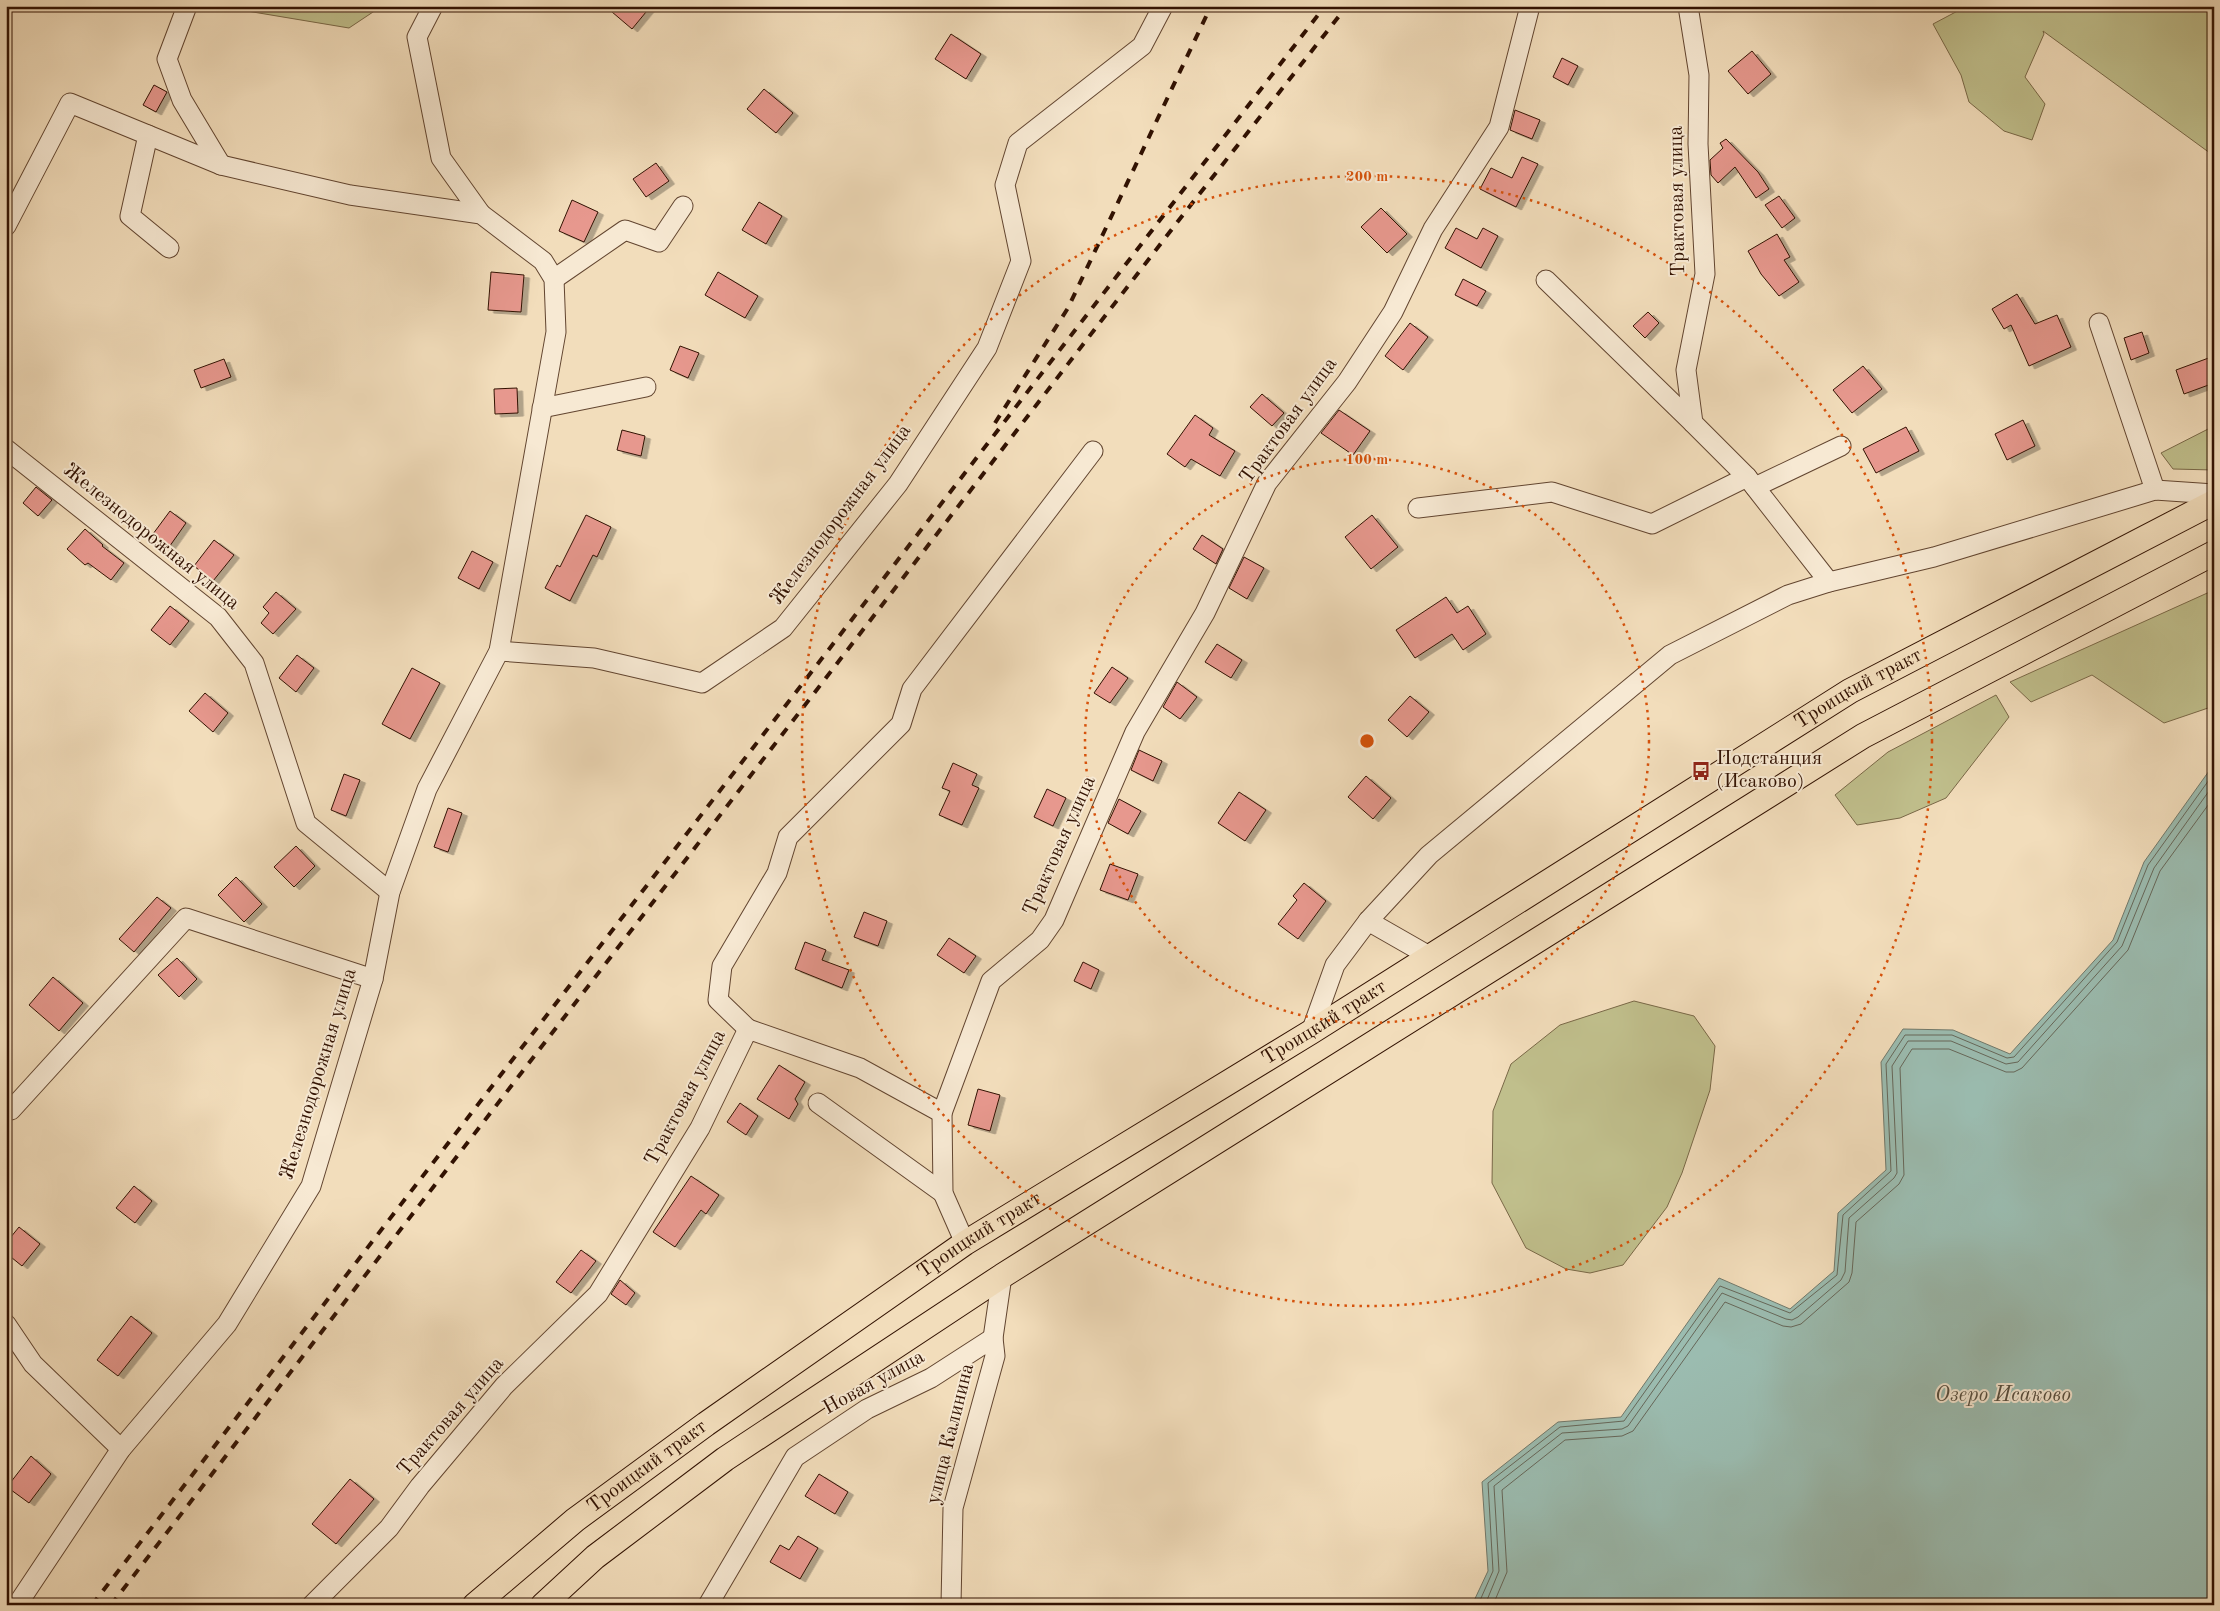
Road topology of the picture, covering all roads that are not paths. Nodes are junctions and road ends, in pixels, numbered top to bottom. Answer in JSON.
{"nodes":[{"id":1,"x":187,"y":6,"type":"edge"},
{"id":2,"x":433,"y":6,"type":"edge"},
{"id":3,"x":1163,"y":6,"type":"edge"},
{"id":4,"x":1530,"y":6,"type":"edge"},
{"id":5,"x":1688,"y":6,"type":"edge"},
{"id":6,"x":148,"y":135,"type":"junction"},
{"id":7,"x":221,"y":165,"type":"junction"},
{"id":8,"x":683,"y":206,"type":"dead end"},
{"id":9,"x":481,"y":214,"type":"junction"},
{"id":10,"x":6,"y":226,"type":"edge"},
{"id":11,"x":169,"y":248,"type":"dead end"},
{"id":12,"x":554,"y":279,"type":"junction"},
{"id":13,"x":1546,"y":280,"type":"dead end"},
{"id":14,"x":2099,"y":323,"type":"dead end"},
{"id":15,"x":646,"y":387,"type":"dead end"},
{"id":16,"x":542,"y":408,"type":"junction"},
{"id":17,"x":1693,"y":423,"type":"junction"},
{"id":18,"x":1841,"y":446,"type":"dead end"},
{"id":19,"x":6,"y":449,"type":"edge"},
{"id":20,"x":1094,"y":451,"type":"dead end"},
{"id":21,"x":1751,"y":482,"type":"junction"},
{"id":22,"x":2155,"y":490,"type":"junction"},
{"id":23,"x":2214,"y":494,"type":"edge"},
{"id":24,"x":2214,"y":502,"type":"edge"},
{"id":25,"x":1418,"y":508,"type":"dead end"},
{"id":26,"x":2214,"y":553,"type":"edge"},
{"id":27,"x":1829,"y":582,"type":"junction"},
{"id":28,"x":499,"y":651,"type":"junction"},
{"id":29,"x":390,"y":892,"type":"junction"},
{"id":30,"x":1368,"y":921,"type":"junction"},
{"id":31,"x":1431,"y":957,"type":"junction"},
{"id":32,"x":373,"y":979,"type":"junction"},
{"id":33,"x":748,"y":1029,"type":"junction"},
{"id":34,"x":1311,"y":1032,"type":"junction"},
{"id":35,"x":818,"y":1103,"type":"dead end"},
{"id":36,"x":6,"y":1111,"type":"edge"},
{"id":37,"x":942,"y":1113,"type":"junction"},
{"id":38,"x":943,"y":1193,"type":"junction"},
{"id":39,"x":965,"y":1242,"type":"junction"},
{"id":40,"x":1002,"y":1276,"type":"junction"},
{"id":41,"x":6,"y":1324,"type":"edge"},
{"id":42,"x":994,"y":1338,"type":"junction"},
{"id":43,"x":121,"y":1449,"type":"junction"},
{"id":44,"x":17,"y":1605,"type":"edge"},
{"id":45,"x":312,"y":1605,"type":"edge"},
{"id":46,"x":475,"y":1605,"type":"edge"},
{"id":47,"x":543,"y":1605,"type":"edge"},
{"id":48,"x":708,"y":1605,"type":"edge"},
{"id":49,"x":951,"y":1605,"type":"edge"}],
"edges":[{"from":1,"to":7,"type":"street"},
{"from":2,"to":9,"type":"street"},
{"from":3,"to":28,"type":"street","name":"Железнодорожная улица"},
{"from":4,"to":37,"type":"street","name":"Трактовая улица"},
{"from":5,"to":17,"type":"street","name":"Трактовая улица"},
{"from":6,"to":7,"type":"street"},
{"from":6,"to":10,"type":"street"},
{"from":6,"to":11,"type":"street"},
{"from":7,"to":9,"type":"street"},
{"from":8,"to":12,"type":"street"},
{"from":9,"to":12,"type":"street"},
{"from":12,"to":16,"type":"street","name":"Железнодорожная улица"},
{"from":13,"to":17,"type":"street"},
{"from":14,"to":22,"type":"street"},
{"from":15,"to":16,"type":"street"},
{"from":16,"to":28,"type":"street","name":"Железнодорожная улица"},
{"from":17,"to":21,"type":"street"},
{"from":18,"to":21,"type":"street"},
{"from":19,"to":29,"type":"street","name":"Железнодорожная улица"},
{"from":20,"to":33,"type":"street"},
{"from":21,"to":25,"type":"street"},
{"from":21,"to":27,"type":"street"},
{"from":22,"to":23,"type":"street"},
{"from":22,"to":27,"type":"street"},
{"from":24,"to":31,"type":"main road","name":"Троицкий тракт"},
{"from":26,"to":40,"type":"main road","name":"Троицкий тракт"},
{"from":27,"to":30,"type":"street"},
{"from":28,"to":29,"type":"street","name":"Железнодорожная улица"},
{"from":29,"to":32,"type":"street","name":"Железнодорожная улица"},
{"from":30,"to":31,"type":"street"},
{"from":30,"to":34,"type":"street"},
{"from":31,"to":34,"type":"main road","name":"Троицкий тракт"},
{"from":32,"to":36,"type":"street"},
{"from":32,"to":43,"type":"street","name":"Железнодорожная улица"},
{"from":33,"to":37,"type":"street","name":"Трактовая улица"},
{"from":33,"to":45,"type":"street","name":"Трактовая улица"},
{"from":34,"to":39,"type":"main road","name":"Троицкий тракт"},
{"from":35,"to":38,"type":"street"},
{"from":37,"to":38,"type":"street"},
{"from":38,"to":39,"type":"street"},
{"from":39,"to":46,"type":"main road","name":"Троицкий тракт"},
{"from":40,"to":42,"type":"street","name":"улица Калинина"},
{"from":40,"to":47,"type":"main road","name":"Троицкий тракт"},
{"from":41,"to":43,"type":"street"},
{"from":42,"to":48,"type":"street","name":"Новая улица"},
{"from":42,"to":49,"type":"street","name":"улица Калинина"},
{"from":43,"to":44,"type":"street","name":"Железнодорожная улица"}]}
